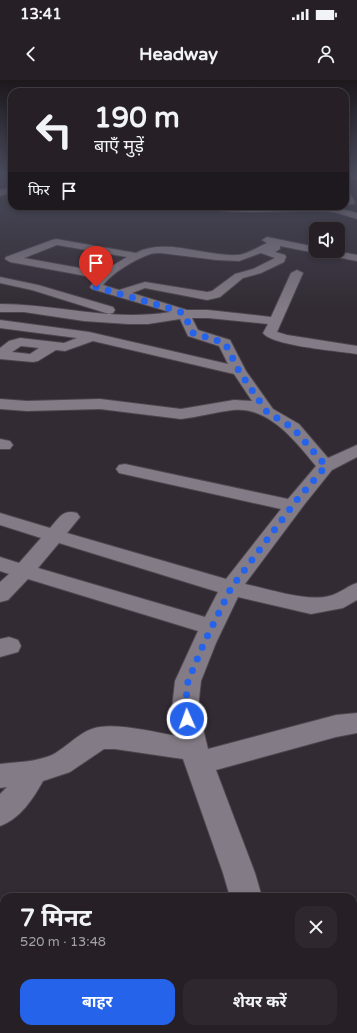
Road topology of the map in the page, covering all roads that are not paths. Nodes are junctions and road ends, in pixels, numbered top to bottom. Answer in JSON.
{"nodes":[{"id":1,"x":276,"y":242,"type":"junction"},
{"id":2,"x":39,"y":248,"type":"junction"},
{"id":3,"x":309,"y":249,"type":"edge"},
{"id":4,"x":169,"y":251,"type":"junction"},
{"id":5,"x":0,"y":256,"type":"edge"},
{"id":6,"x":137,"y":256,"type":"junction"},
{"id":7,"x":345,"y":256,"type":"edge"},
{"id":8,"x":357,"y":258,"type":"edge"},
{"id":9,"x":13,"y":259,"type":"junction"},
{"id":10,"x":152,"y":262,"type":"dead end"},
{"id":11,"x":123,"y":264,"type":"junction"},
{"id":12,"x":87,"y":273,"type":"junction"},
{"id":13,"x":297,"y":273,"type":"dead end"},
{"id":14,"x":104,"y":276,"type":"junction"},
{"id":15,"x":129,"y":278,"type":"dead end"},
{"id":16,"x":0,"y":280,"type":"edge"},
{"id":17,"x":141,"y":286,"type":"junction"},
{"id":18,"x":34,"y":287,"type":"junction"},
{"id":19,"x":7,"y":294,"type":"dead end"},
{"id":20,"x":120,"y":294,"type":"junction"},
{"id":21,"x":90,"y":304,"type":"junction"},
{"id":22,"x":0,"y":308,"type":"edge"},
{"id":23,"x":24,"y":308,"type":"junction"},
{"id":24,"x":184,"y":314,"type":"junction"},
{"id":25,"x":84,"y":317,"type":"junction"},
{"id":26,"x":121,"y":320,"type":"junction"},
{"id":27,"x":275,"y":321,"type":"junction"},
{"id":28,"x":1,"y":324,"type":"edge"},
{"id":29,"x":69,"y":333,"type":"junction"},
{"id":30,"x":93,"y":337,"type":"junction"},
{"id":31,"x":357,"y":350,"type":"edge"},
{"id":32,"x":0,"y":355,"type":"edge"},
{"id":33,"x":239,"y":371,"type":"junction"},
{"id":34,"x":0,"y":404,"type":"edge"},
{"id":35,"x":267,"y":412,"type":"junction"},
{"id":36,"x":357,"y":450,"type":"edge"},
{"id":37,"x":326,"y":466,"type":"junction"},
{"id":38,"x":125,"y":469,"type":"dead end"},
{"id":39,"x":293,"y":506,"type":"junction"},
{"id":40,"x":70,"y":517,"type":"dead end"},
{"id":41,"x":0,"y":519,"type":"edge"},
{"id":42,"x":55,"y":535,"type":"junction"},
{"id":43,"x":0,"y":564,"type":"edge"},
{"id":44,"x":24,"y":571,"type":"junction"},
{"id":45,"x":231,"y":588,"type":"junction"},
{"id":46,"x":357,"y":590,"type":"edge"},
{"id":47,"x":0,"y":595,"type":"edge"},
{"id":48,"x":212,"y":627,"type":"junction"},
{"id":49,"x":357,"y":723,"type":"edge"},
{"id":50,"x":196,"y":756,"type":"junction"},
{"id":51,"x":33,"y":772,"type":"junction"},
{"id":52,"x":0,"y":776,"type":"edge"},
{"id":53,"x":0,"y":813,"type":"edge"},
{"id":54,"x":245,"y":893,"type":"edge"}],
"edges":[{"from":1,"to":3,"type":"street"},
{"from":1,"to":4,"type":"street"},
{"from":1,"to":17,"type":"street"},
{"from":2,"to":6,"type":"street"},
{"from":2,"to":9,"type":"street"},
{"from":2,"to":11,"type":"street"},
{"from":4,"to":6,"type":"street"},
{"from":4,"to":10,"type":"street"},
{"from":5,"to":9,"type":"street"},
{"from":6,"to":11,"type":"street"},
{"from":7,"to":8,"type":"street"},
{"from":9,"to":12,"type":"street"},
{"from":11,"to":14,"type":"street"},
{"from":12,"to":14,"type":"street"},
{"from":12,"to":18,"type":"street"},
{"from":13,"to":27,"type":"street"},
{"from":14,"to":20,"type":"street"},
{"from":15,"to":17,"type":"street"},
{"from":16,"to":18,"type":"street"},
{"from":17,"to":20,"type":"street"},
{"from":18,"to":19,"type":"street"},
{"from":18,"to":21,"type":"street"},
{"from":20,"to":21,"type":"street"},
{"from":20,"to":24,"type":"street"},
{"from":21,"to":26,"type":"street"},
{"from":22,"to":23,"type":"street"},
{"from":23,"to":25,"type":"street"},
{"from":23,"to":28,"type":"street"},
{"from":24,"to":26,"type":"street"},
{"from":24,"to":27,"type":"street"},
{"from":24,"to":33,"type":"street"},
{"from":25,"to":26,"type":"street"},
{"from":25,"to":29,"type":"street"},
{"from":27,"to":31,"type":"street"},
{"from":28,"to":29,"type":"street"},
{"from":29,"to":30,"type":"street"},
{"from":30,"to":32,"type":"street"},
{"from":30,"to":33,"type":"street"},
{"from":33,"to":35,"type":"street"},
{"from":34,"to":35,"type":"street"},
{"from":35,"to":37,"type":"street"},
{"from":36,"to":37,"type":"street"},
{"from":37,"to":39,"type":"street"},
{"from":38,"to":39,"type":"street"},
{"from":39,"to":45,"type":"street"},
{"from":40,"to":42,"type":"street"},
{"from":41,"to":42,"type":"street"},
{"from":42,"to":44,"type":"street"},
{"from":42,"to":45,"type":"street"},
{"from":43,"to":44,"type":"street"},
{"from":44,"to":47,"type":"street"},
{"from":44,"to":48,"type":"street"},
{"from":45,"to":46,"type":"street"},
{"from":45,"to":48,"type":"street"},
{"from":48,"to":50,"type":"street"},
{"from":49,"to":50,"type":"street"},
{"from":50,"to":51,"type":"street"},
{"from":50,"to":54,"type":"street"},
{"from":51,"to":52,"type":"street"},
{"from":51,"to":53,"type":"street"}]}
